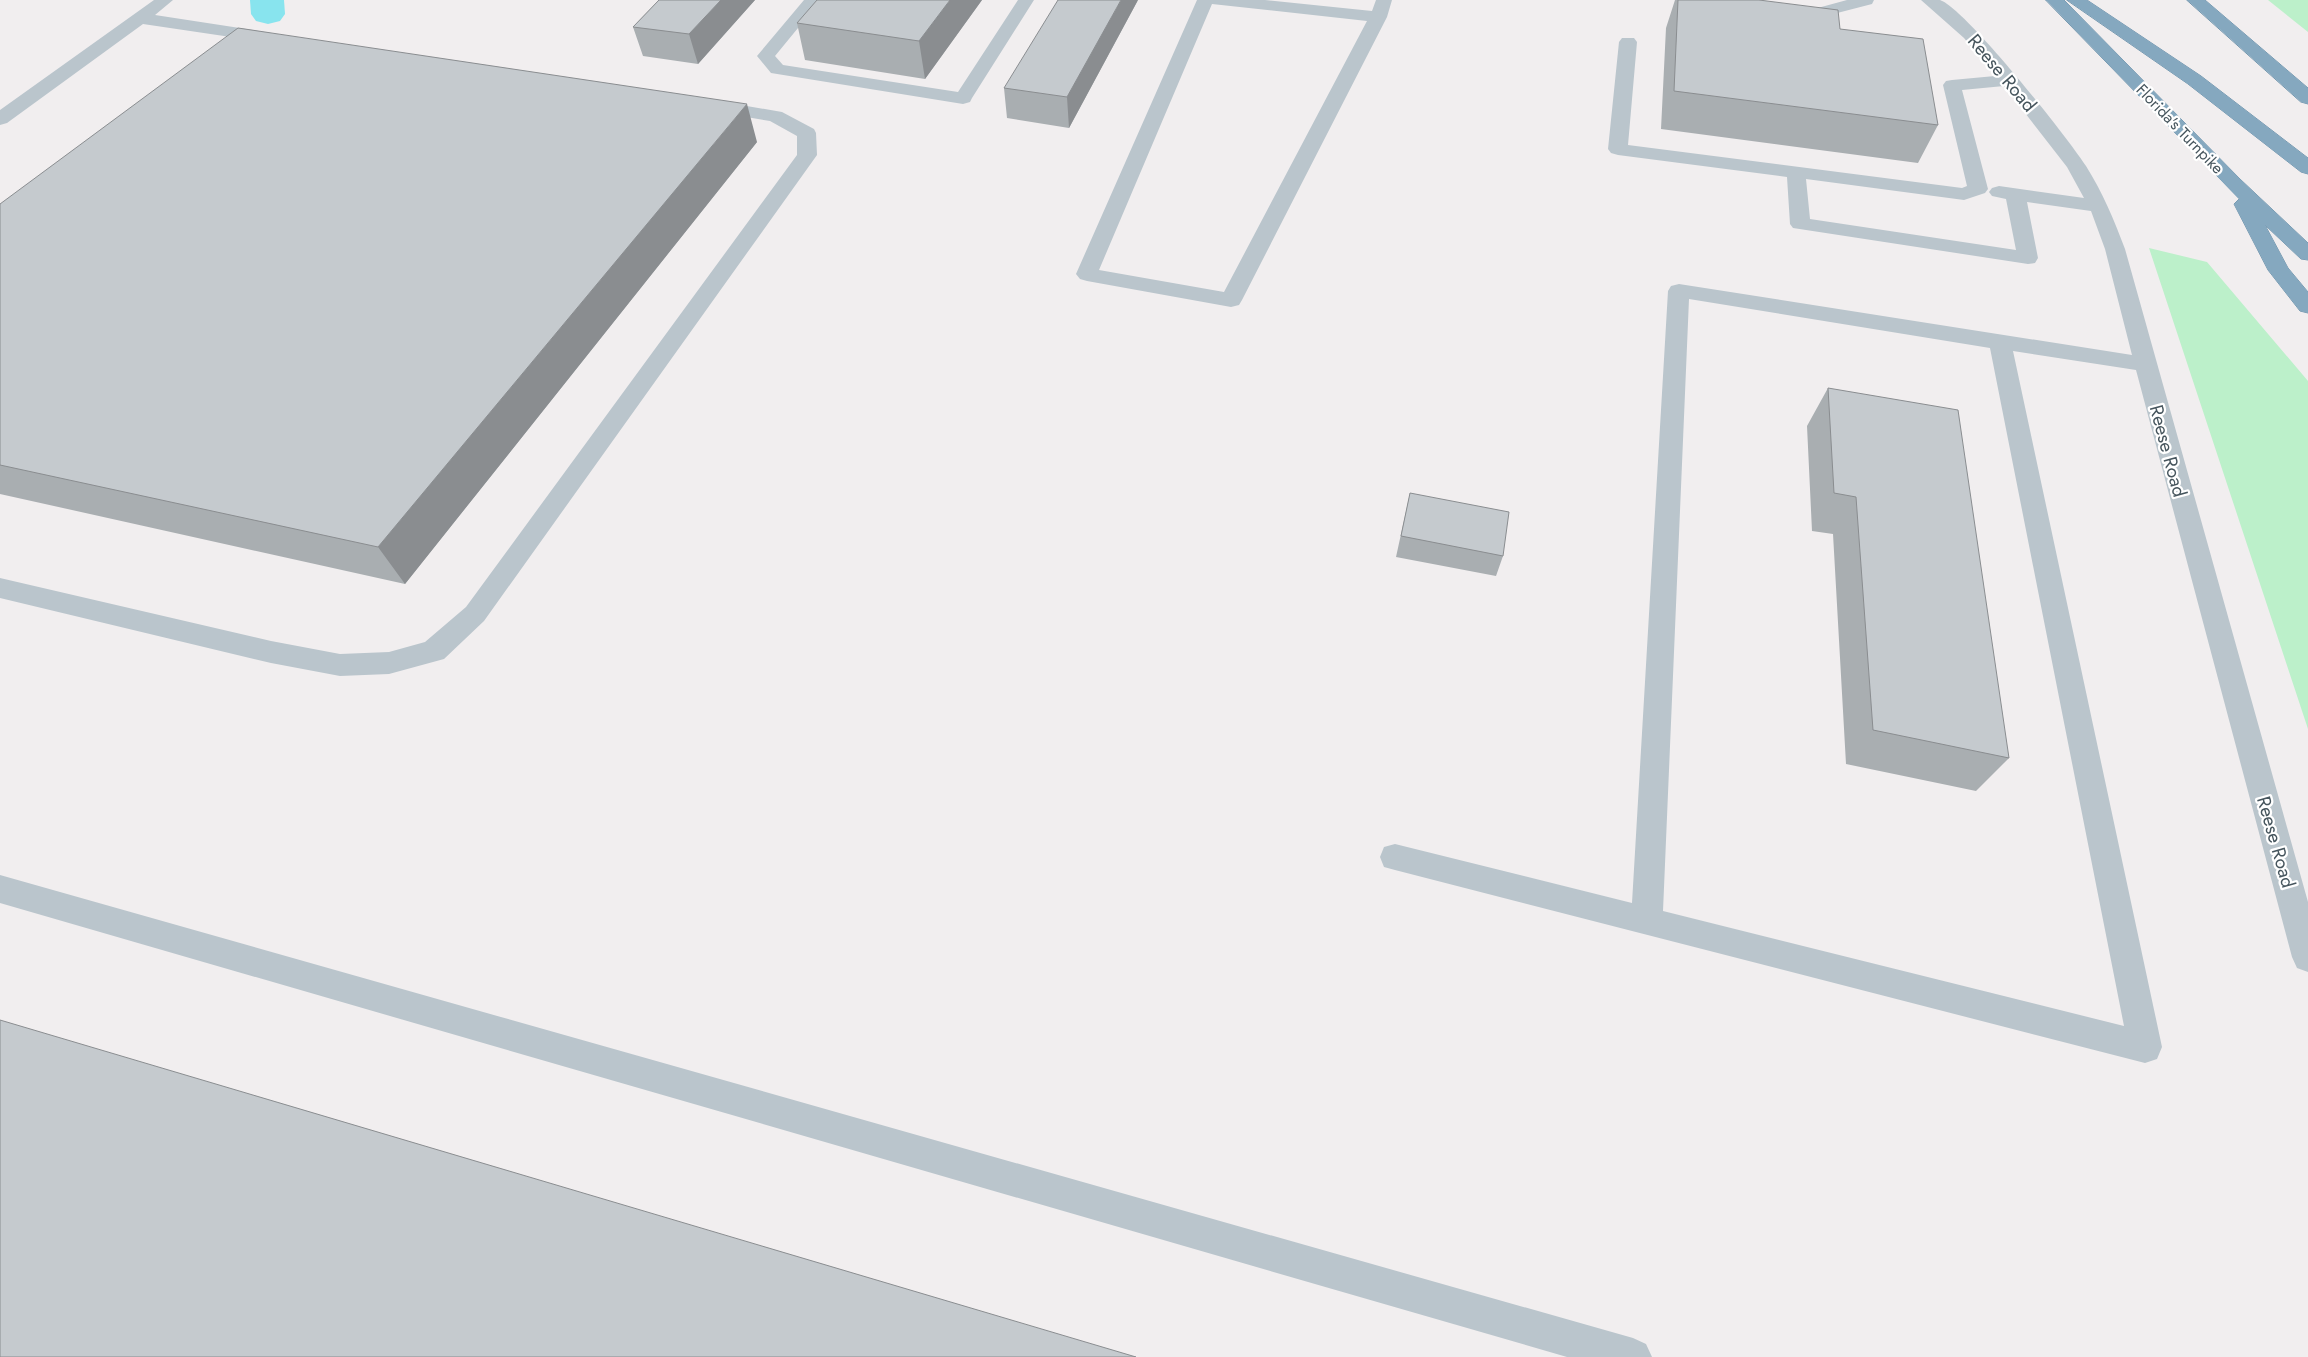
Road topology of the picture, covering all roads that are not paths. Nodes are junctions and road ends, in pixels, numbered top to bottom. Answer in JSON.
{"nodes":[{"id":1,"x":165,"y":0,"type":"edge"},
{"id":2,"x":813,"y":0,"type":"edge"},
{"id":3,"x":1026,"y":0,"type":"edge"},
{"id":4,"x":1205,"y":0,"type":"edge"},
{"id":5,"x":1216,"y":0,"type":"edge"},
{"id":6,"x":1866,"y":0,"type":"edge"},
{"id":7,"x":1929,"y":0,"type":"edge"},
{"id":8,"x":2054,"y":0,"type":"edge"},
{"id":9,"x":2075,"y":0,"type":"edge"},
{"id":10,"x":2195,"y":0,"type":"edge"},
{"id":11,"x":1381,"y":8,"type":"edge"},
{"id":12,"x":1784,"y":10,"type":"edge"},
{"id":13,"x":140,"y":18,"type":"junction"},
{"id":14,"x":265,"y":37,"type":"junction"},
{"id":15,"x":284,"y":40,"type":"edge"},
{"id":16,"x":1628,"y":42,"type":"dead end"},
{"id":17,"x":241,"y":55,"type":"edge"},
{"id":18,"x":2009,"y":80,"type":"junction"},
{"id":19,"x":2308,"y":98,"type":"edge"},
{"id":20,"x":696,"y":104,"type":"edge"},
{"id":21,"x":0,"y":119,"type":"edge"},
{"id":22,"x":2308,"y":168,"type":"edge"},
{"id":23,"x":1796,"y":172,"type":"junction"},
{"id":24,"x":2233,"y":183,"type":"junction"},
{"id":25,"x":1978,"y":189,"type":"junction"},
{"id":26,"x":2015,"y":194,"type":"junction"},
{"id":27,"x":2099,"y":206,"type":"junction"},
{"id":28,"x":2308,"y":254,"type":"edge"},
{"id":29,"x":2308,"y":306,"type":"edge"},
{"id":30,"x":2000,"y":342,"type":"junction"},
{"id":31,"x":2144,"y":364,"type":"junction"},
{"id":32,"x":0,"y":588,"type":"edge"},
{"id":33,"x":1394,"y":857,"type":"dead end"},
{"id":34,"x":0,"y":889,"type":"edge"},
{"id":35,"x":1647,"y":921,"type":"junction"},
{"id":36,"x":2308,"y":956,"type":"edge"},
{"id":37,"x":1633,"y":1357,"type":"edge"}],
"edges":[{"from":1,"to":13,"type":"street"},
{"from":2,"to":3,"type":"street"},
{"from":4,"to":11,"type":"street"},
{"from":5,"to":11,"type":"street"},
{"from":6,"to":12,"type":"street"},
{"from":7,"to":18,"type":"street","name":"Reese Road"},
{"from":8,"to":24,"type":"highway","name":"Florida's Turnpike"},
{"from":9,"to":22,"type":"highway"},
{"from":10,"to":19,"type":"highway"},
{"from":13,"to":14,"type":"street"},
{"from":13,"to":21,"type":"street"},
{"from":14,"to":15,"type":"street"},
{"from":14,"to":17,"type":"street"},
{"from":16,"to":23,"type":"street"},
{"from":18,"to":25,"type":"street"},
{"from":18,"to":27,"type":"street","name":"Reese Road"},
{"from":20,"to":32,"type":"street"},
{"from":23,"to":25,"type":"street"},
{"from":23,"to":26,"type":"street"},
{"from":24,"to":28,"type":"highway","name":"Florida's Turnpike"},
{"from":24,"to":29,"type":"highway"},
{"from":25,"to":26,"type":"street"},
{"from":26,"to":27,"type":"street"},
{"from":27,"to":31,"type":"street","name":"Reese Road"},
{"from":30,"to":31,"type":"street"},
{"from":30,"to":35,"type":"street"},
{"from":30,"to":35,"type":"street"},
{"from":31,"to":36,"type":"street","name":"Reese Road"},
{"from":33,"to":35,"type":"street"},
{"from":34,"to":37,"type":"street"}]}
